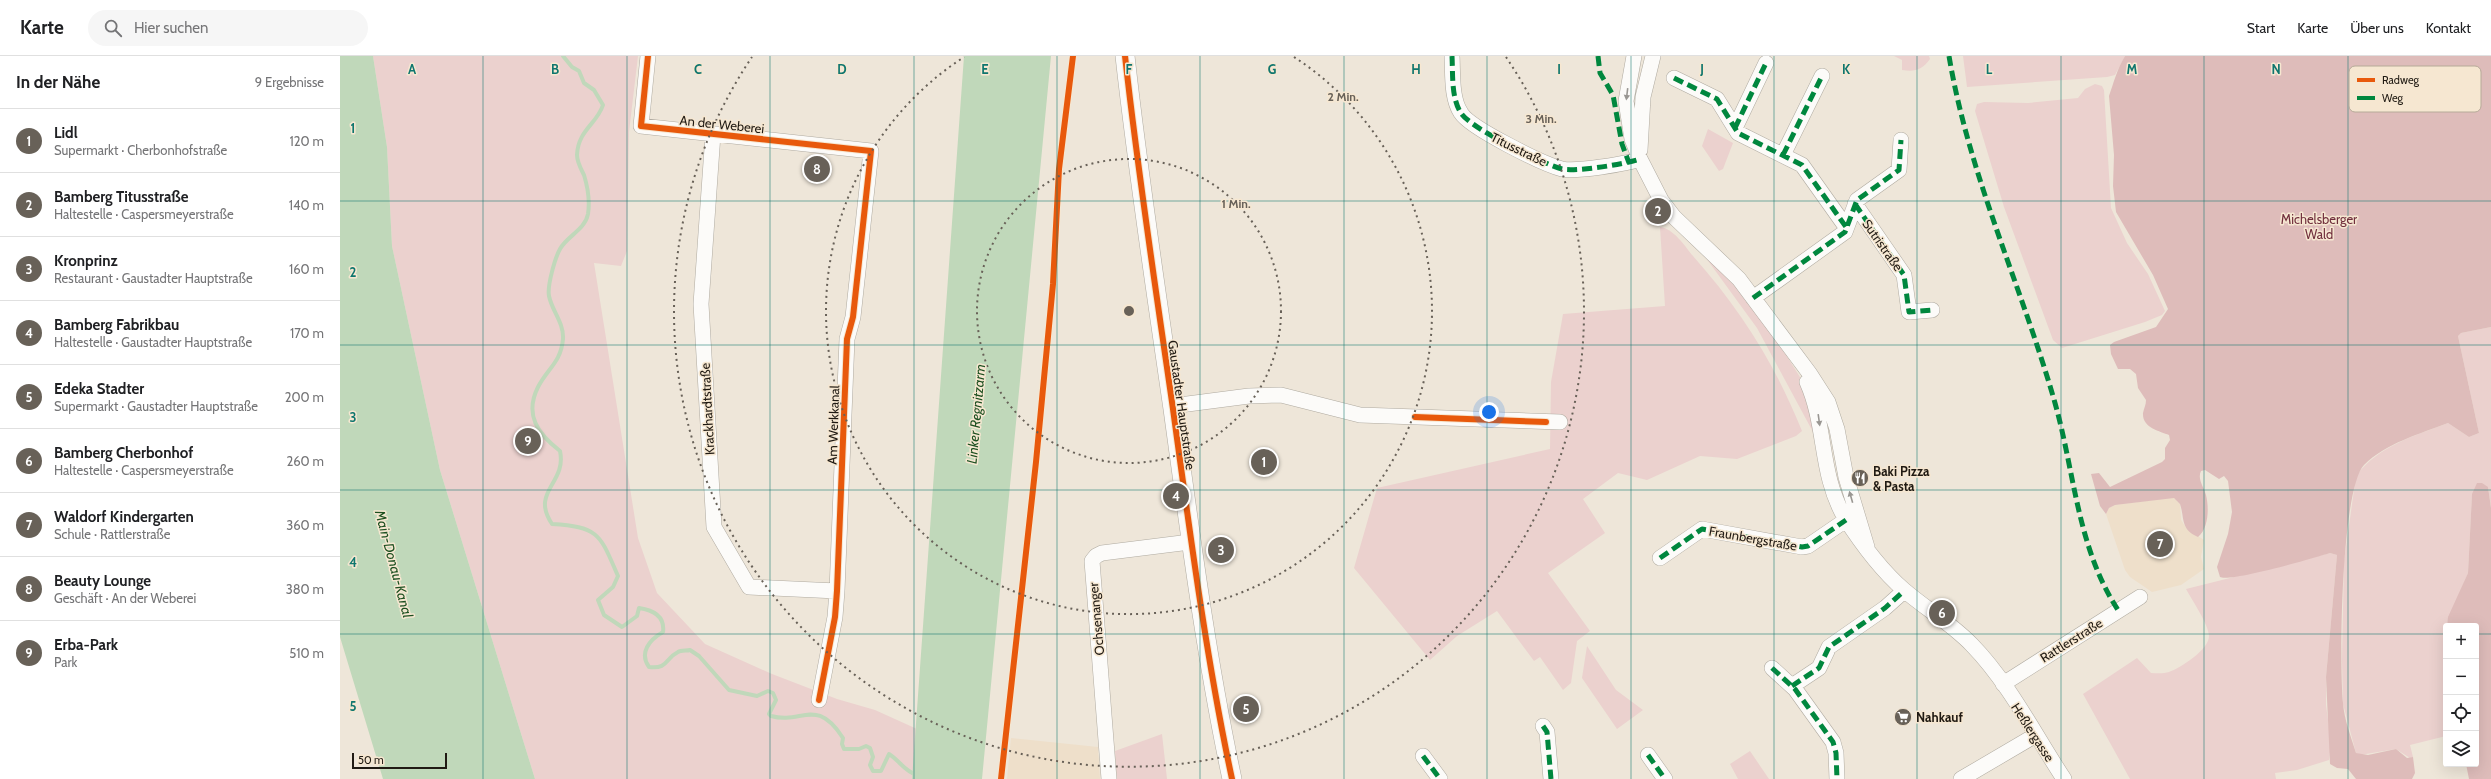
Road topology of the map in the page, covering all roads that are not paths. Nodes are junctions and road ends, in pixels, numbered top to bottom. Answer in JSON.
{"nodes":[{"id":1,"x":648,"y":56,"type":"edge"},
{"id":2,"x":1125,"y":56,"type":"edge"},
{"id":3,"x":1452,"y":56,"type":"edge"},
{"id":4,"x":1634,"y":56,"type":"edge"},
{"id":5,"x":1653,"y":56,"type":"edge"},
{"id":6,"x":1766,"y":63,"type":"dead end"},
{"id":7,"x":1822,"y":76,"type":"dead end"},
{"id":8,"x":1674,"y":78,"type":"dead end"},
{"id":9,"x":1735,"y":128,"type":"junction"},
{"id":10,"x":714,"y":134,"type":"junction"},
{"id":11,"x":1901,"y":140,"type":"dead end"},
{"id":12,"x":871,"y":151,"type":"joint"},
{"id":13,"x":1783,"y":155,"type":"junction"},
{"id":14,"x":1640,"y":159,"type":"junction"},
{"id":15,"x":1855,"y":204,"type":"junction"},
{"id":16,"x":1846,"y":227,"type":"junction"},
{"id":17,"x":1753,"y":298,"type":"junction"},
{"id":18,"x":1932,"y":310,"type":"dead end"},
{"id":19,"x":1796,"y":358,"type":"junction"},
{"id":20,"x":1172,"y":406,"type":"junction"},
{"id":21,"x":1560,"y":422,"type":"dead end"},
{"id":22,"x":1846,"y":520,"type":"junction"},
{"id":23,"x":1190,"y":542,"type":"junction"},
{"id":24,"x":1867,"y":547,"type":"junction"},
{"id":25,"x":1660,"y":558,"type":"dead end"},
{"id":26,"x":837,"y":591,"type":"junction"},
{"id":27,"x":1904,"y":591,"type":"junction"},
{"id":28,"x":2140,"y":597,"type":"dead end"},
{"id":29,"x":1772,"y":668,"type":"dead end"},
{"id":30,"x":2003,"y":684,"type":"junction"},
{"id":31,"x":1792,"y":686,"type":"junction"},
{"id":32,"x":819,"y":700,"type":"dead end"},
{"id":33,"x":1543,"y":726,"type":"dead end"},
{"id":34,"x":2036,"y":736,"type":"junction"},
{"id":35,"x":1648,"y":755,"type":"dead end"},
{"id":36,"x":1424,"y":756,"type":"dead end"},
{"id":37,"x":1109,"y":779,"type":"edge"},
{"id":38,"x":1232,"y":779,"type":"edge"},
{"id":39,"x":1440,"y":779,"type":"edge"},
{"id":40,"x":1551,"y":779,"type":"edge"},
{"id":41,"x":1665,"y":779,"type":"edge"},
{"id":42,"x":1837,"y":779,"type":"edge"},
{"id":43,"x":1961,"y":779,"type":"edge"},
{"id":44,"x":2064,"y":779,"type":"edge"}],
"edges":[{"from":1,"to":10,"type":"street","name":"An der Weberei"},
{"from":2,"to":20,"type":"street","name":"Gaustadter Hauptstraße"},
{"from":3,"to":14,"type":"street","name":"Titusstraße"},
{"from":4,"to":14,"type":"street","one_way":true},
{"from":5,"to":14,"type":"street"},
{"from":6,"to":9,"type":"street"},
{"from":7,"to":13,"type":"street"},
{"from":8,"to":9,"type":"street","name":"Sutristraße"},
{"from":9,"to":13,"type":"street","name":"Sutristraße"},
{"from":10,"to":12,"type":"street","name":"An der Weberei"},
{"from":10,"to":26,"type":"street","name":"Krackhardtstraße"},
{"from":11,"to":15,"type":"street","name":"Sutristraße"},
{"from":12,"to":26,"type":"street","name":"Am Werkkanal"},
{"from":13,"to":16,"type":"street","name":"Sutristraße"},
{"from":14,"to":17,"type":"street"},
{"from":15,"to":16,"type":"street","name":"Sutristraße"},
{"from":15,"to":18,"type":"street","name":"Sutristraße"},
{"from":16,"to":17,"type":"street","name":"Sutristraße"},
{"from":17,"to":19,"type":"street"},
{"from":19,"to":22,"type":"street","name":"Heßlergasse","one_way":true},
{"from":24,"to":19,"type":"street","one_way":true},
{"from":20,"to":21,"type":"street"},
{"from":20,"to":23,"type":"street","name":"Gaustadter Hauptstraße"},
{"from":22,"to":24,"type":"street","name":"Heßlergasse"},
{"from":22,"to":25,"type":"street","name":"Fraunbergstraße"},
{"from":23,"to":37,"type":"street","name":"Ochsenanger"},
{"from":23,"to":38,"type":"street","name":"Gaustadter Hauptstraße"},
{"from":24,"to":27,"type":"street","name":"Heßlergasse"},
{"from":26,"to":32,"type":"street","name":"Am Werkkanal"},
{"from":27,"to":30,"type":"street","name":"Heßlergasse"},
{"from":27,"to":31,"type":"street"},
{"from":28,"to":30,"type":"street","name":"Rattlerstraße"},
{"from":29,"to":31,"type":"street"},
{"from":30,"to":34,"type":"street","name":"Heßlergasse"},
{"from":31,"to":42,"type":"street"},
{"from":33,"to":40,"type":"street"},
{"from":34,"to":43,"type":"street"},
{"from":34,"to":44,"type":"street","name":"Heßlergasse"},
{"from":35,"to":41,"type":"street"},
{"from":36,"to":39,"type":"street"}]}
